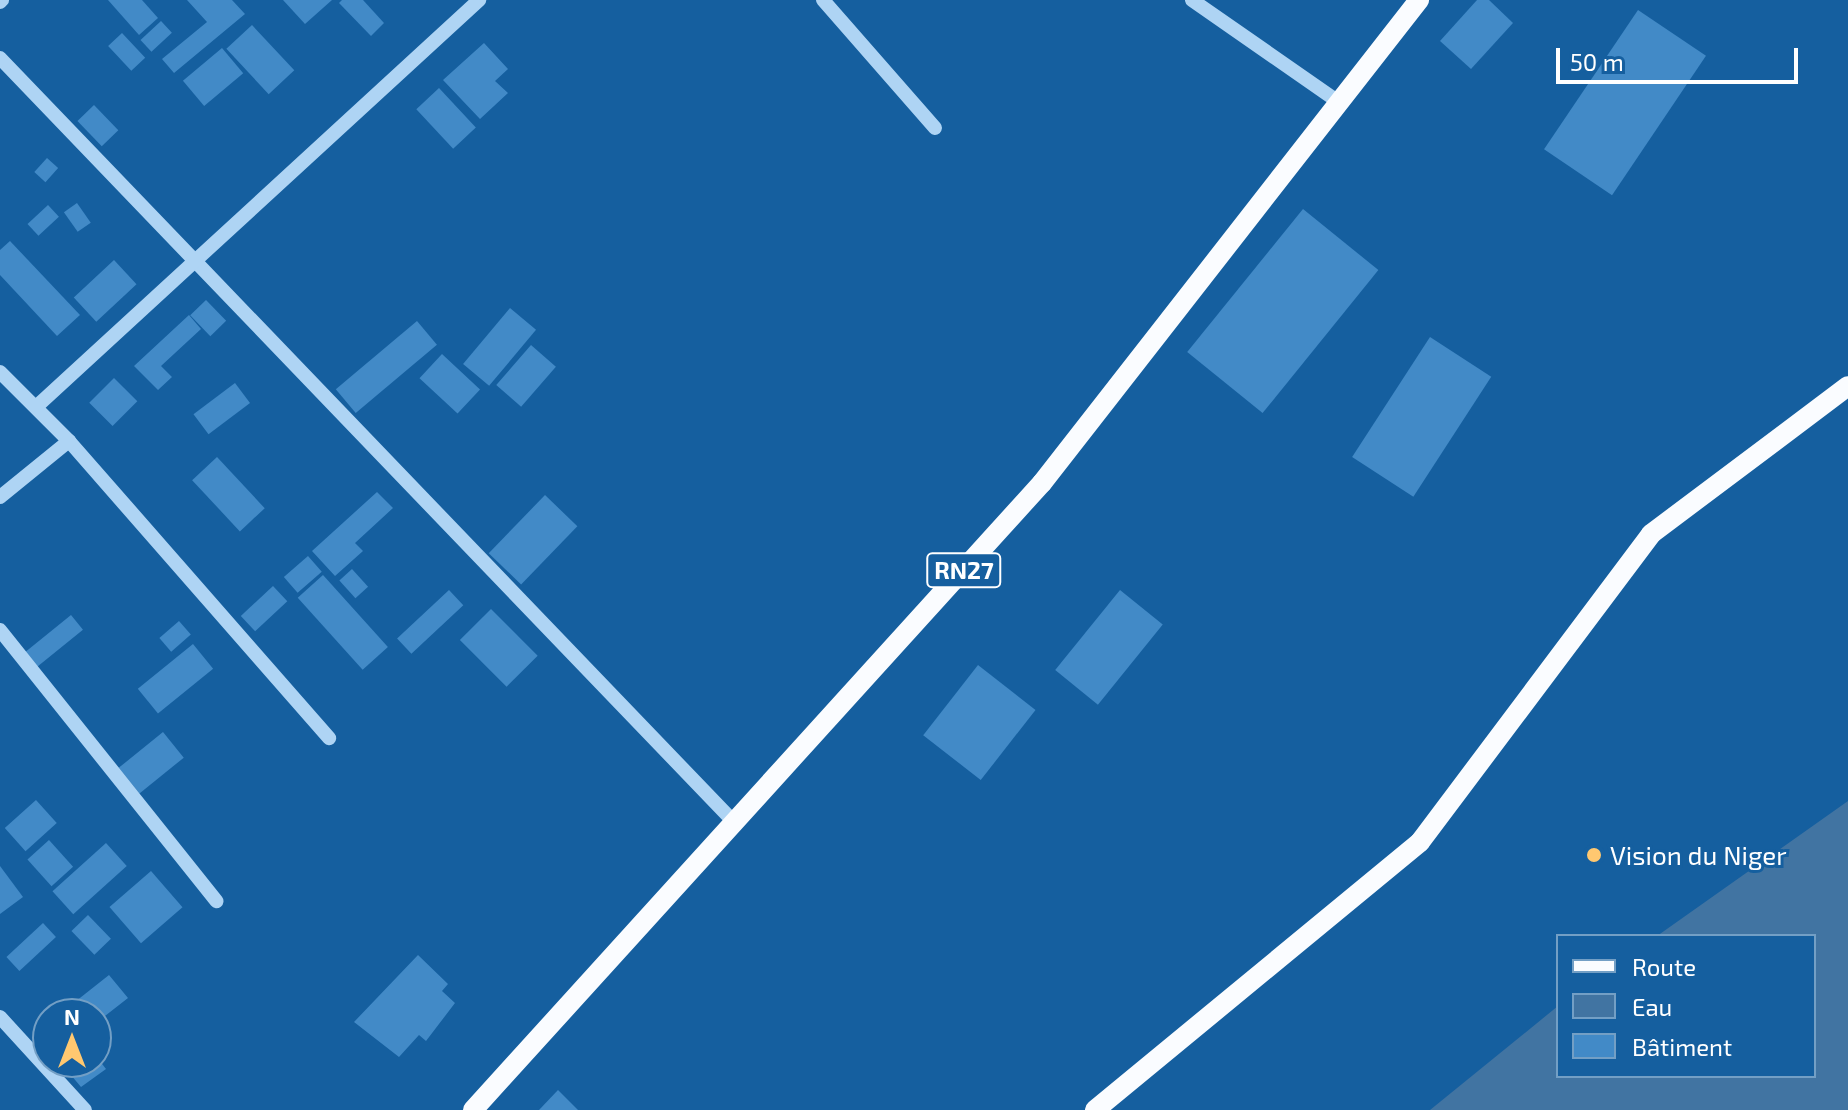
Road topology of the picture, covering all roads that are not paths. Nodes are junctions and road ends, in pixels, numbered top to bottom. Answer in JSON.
{"nodes":[{"id":1,"x":479,"y":0,"type":"edge"},
{"id":2,"x":823,"y":0,"type":"edge"},
{"id":3,"x":1192,"y":0,"type":"edge"},
{"id":4,"x":1419,"y":0,"type":"edge"},
{"id":5,"x":0,"y":58,"type":"edge"},
{"id":6,"x":1339,"y":102,"type":"junction"},
{"id":7,"x":935,"y":128,"type":"dead end"},
{"id":8,"x":195,"y":260,"type":"junction"},
{"id":9,"x":0,"y":372,"type":"edge"},
{"id":10,"x":1848,"y":386,"type":"edge"},
{"id":11,"x":36,"y":407,"type":"junction"},
{"id":12,"x":69,"y":441,"type":"junction"},
{"id":13,"x":0,"y":497,"type":"edge"},
{"id":14,"x":0,"y":630,"type":"edge"},
{"id":15,"x":329,"y":738,"type":"dead end"},
{"id":16,"x":735,"y":823,"type":"junction"},
{"id":17,"x":216,"y":901,"type":"dead end"},
{"id":18,"x":0,"y":1017,"type":"edge"},
{"id":19,"x":85,"y":1110,"type":"edge"},
{"id":20,"x":473,"y":1110,"type":"edge"},
{"id":21,"x":1095,"y":1110,"type":"edge"}],
"edges":[{"from":1,"to":8,"type":"street"},
{"from":2,"to":7,"type":"street"},
{"from":3,"to":6,"type":"street"},
{"from":4,"to":6,"type":"main road","number":"RN27"},
{"from":5,"to":8,"type":"street"},
{"from":6,"to":16,"type":"main road","number":"RN27"},
{"from":8,"to":11,"type":"street"},
{"from":8,"to":16,"type":"street"},
{"from":9,"to":11,"type":"street"},
{"from":10,"to":21,"type":"main road"},
{"from":11,"to":12,"type":"street"},
{"from":12,"to":13,"type":"street"},
{"from":12,"to":15,"type":"street"},
{"from":14,"to":17,"type":"street"},
{"from":16,"to":20,"type":"main road","number":"RN27"},
{"from":18,"to":19,"type":"street"}]}
